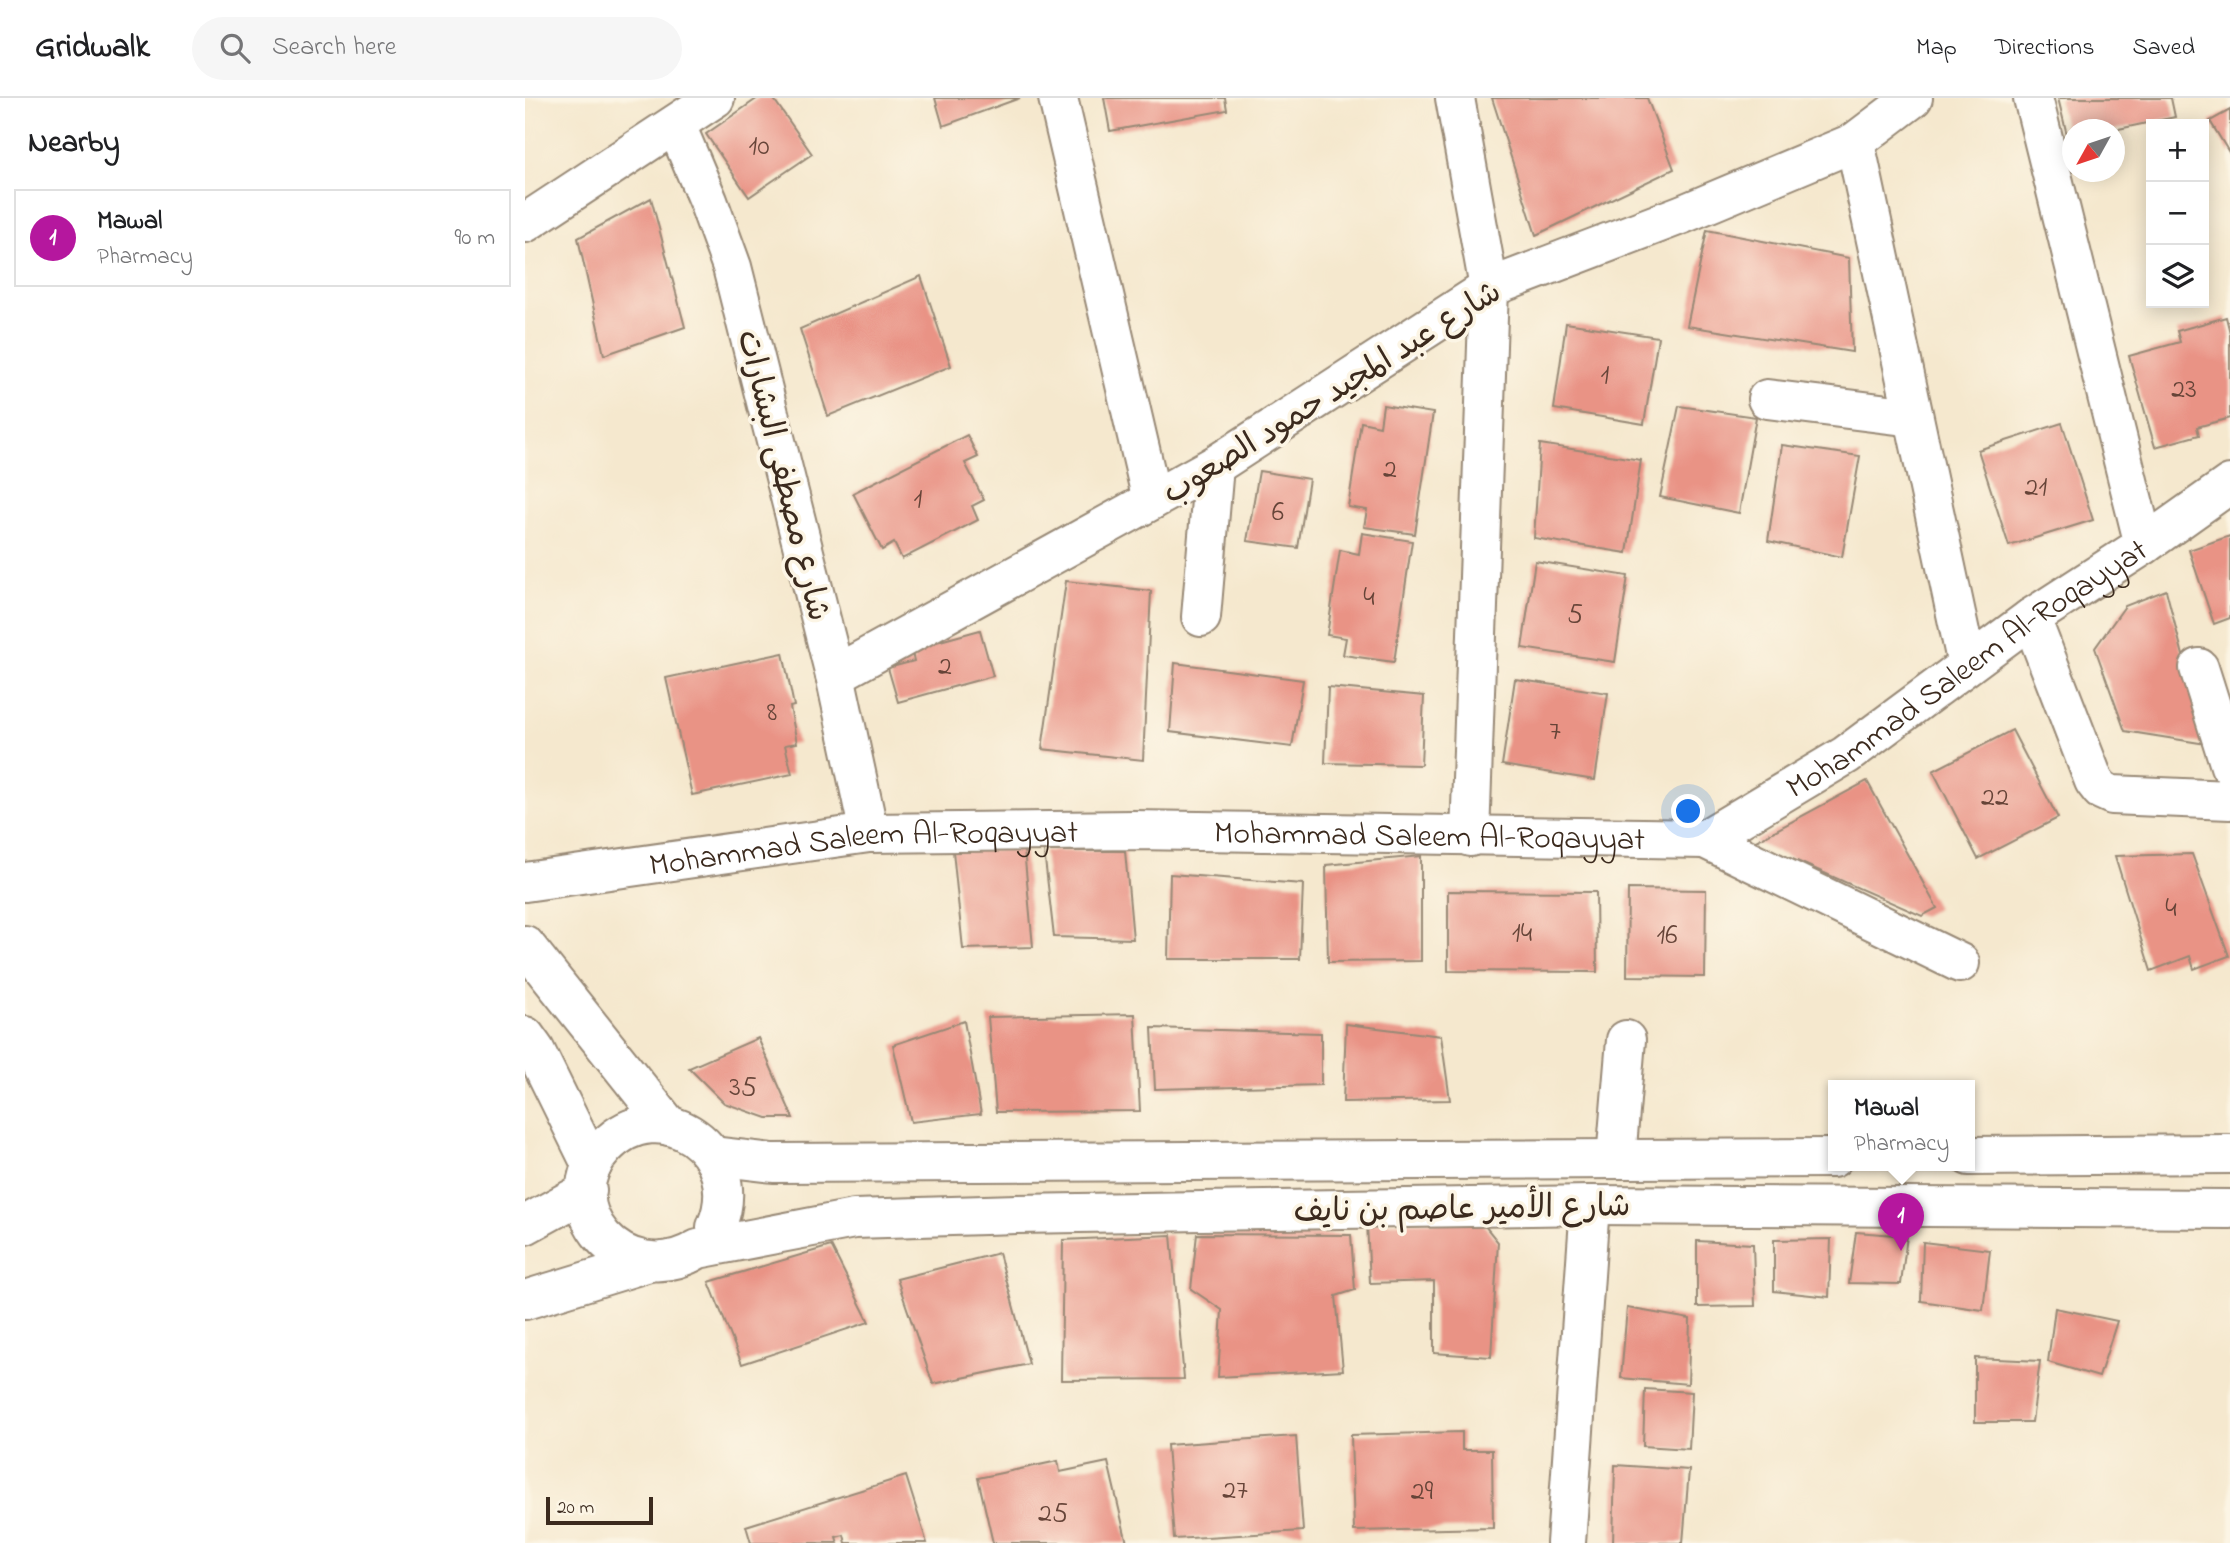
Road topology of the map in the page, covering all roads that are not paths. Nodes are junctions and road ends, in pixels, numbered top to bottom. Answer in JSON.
{"nodes":[{"id":1,"x":715,"y":98,"type":"edge"},
{"id":2,"x":1058,"y":98,"type":"edge"},
{"id":3,"x":1455,"y":98,"type":"edge"},
{"id":4,"x":1913,"y":98,"type":"edge"},
{"id":5,"x":2033,"y":98,"type":"edge"},
{"id":6,"x":676,"y":125,"type":"junction"},
{"id":7,"x":1855,"y":142,"type":"junction"},
{"id":8,"x":525,"y":223,"type":"edge"},
{"id":9,"x":1489,"y":288,"type":"junction"},
{"id":10,"x":1767,"y":399,"type":"dead end"},
{"id":11,"x":1913,"y":417,"type":"junction"},
{"id":12,"x":1214,"y":466,"type":"junction"},
{"id":13,"x":2230,"y":484,"type":"edge"},
{"id":14,"x":1152,"y":500,"type":"junction"},
{"id":15,"x":2144,"y":544,"type":"junction"},
{"id":16,"x":1201,"y":617,"type":"dead end"},
{"id":17,"x":2031,"y":618,"type":"junction"},
{"id":18,"x":1967,"y":665,"type":"junction"},
{"id":19,"x":2199,"y":668,"type":"dead end"},
{"id":20,"x":835,"y":675,"type":"junction"},
{"id":21,"x":2230,"y":766,"type":"edge"},
{"id":22,"x":2230,"y":800,"type":"edge"},
{"id":23,"x":869,"y":833,"type":"junction"},
{"id":24,"x":1470,"y":837,"type":"junction"},
{"id":25,"x":1705,"y":839,"type":"junction"},
{"id":26,"x":525,"y":882,"type":"edge"},
{"id":27,"x":525,"y":945,"type":"edge"},
{"id":28,"x":1960,"y":963,"type":"dead end"},
{"id":29,"x":525,"y":1036,"type":"edge"},
{"id":30,"x":1626,"y":1041,"type":"dead end"},
{"id":31,"x":669,"y":1126,"type":"junction"},
{"id":32,"x":2230,"y":1154,"type":"edge"},
{"id":33,"x":713,"y":1156,"type":"junction"},
{"id":34,"x":1975,"y":1156,"type":"edge"},
{"id":35,"x":1828,"y":1157,"type":"edge"},
{"id":36,"x":1616,"y":1159,"type":"junction"},
{"id":37,"x":589,"y":1178,"type":"junction"},
{"id":38,"x":1590,"y":1205,"type":"junction"},
{"id":39,"x":2230,"y":1209,"type":"edge"},
{"id":40,"x":525,"y":1225,"type":"edge"},
{"id":41,"x":707,"y":1238,"type":"junction"},
{"id":42,"x":649,"y":1262,"type":"junction"},
{"id":43,"x":525,"y":1300,"type":"edge"},
{"id":44,"x":1566,"y":1543,"type":"edge"}],
"edges":[{"from":1,"to":6,"type":"street"},
{"from":2,"to":14,"type":"street"},
{"from":3,"to":9,"type":"street"},
{"from":4,"to":7,"type":"street","name":"شارع عبد المجيد حمود الصعوب"},
{"from":5,"to":15,"type":"street"},
{"from":6,"to":8,"type":"street"},
{"from":6,"to":20,"type":"street","name":"شارع مصطفى البشارات"},
{"from":7,"to":9,"type":"street","name":"شارع عبد المجيد حمود الصعوب"},
{"from":7,"to":11,"type":"street"},
{"from":9,"to":12,"type":"street","name":"شارع عبد المجيد حمود الصعوب"},
{"from":9,"to":24,"type":"street"},
{"from":10,"to":11,"type":"street"},
{"from":11,"to":18,"type":"street"},
{"from":12,"to":14,"type":"street","name":"شارع عبد المجيد حمود الصعوب"},
{"from":12,"to":16,"type":"street"},
{"from":13,"to":15,"type":"street","name":"Mohammad Saleem Al-Roqayyat"},
{"from":14,"to":20,"type":"street","name":"شارع عبد المجيد حمود الصعوب"},
{"from":15,"to":17,"type":"street","name":"Mohammad Saleem Al-Roqayyat"},
{"from":17,"to":18,"type":"street","name":"Mohammad Saleem Al-Roqayyat"},
{"from":17,"to":22,"type":"street"},
{"from":18,"to":25,"type":"street","name":"Mohammad Saleem Al-Roqayyat"},
{"from":19,"to":21,"type":"street"},
{"from":20,"to":23,"type":"street","name":"شارع مصطفى البشارات"},
{"from":23,"to":24,"type":"street","name":"Mohammad Saleem Al-Roqayyat"},
{"from":23,"to":26,"type":"street","name":"Mohammad Saleem Al-Roqayyat"},
{"from":24,"to":25,"type":"street","name":"Mohammad Saleem Al-Roqayyat"},
{"from":25,"to":28,"type":"street"},
{"from":27,"to":31,"type":"street"},
{"from":29,"to":37,"type":"street"},
{"from":30,"to":36,"type":"street"},
{"from":31,"to":33,"type":"street"},
{"from":31,"to":37,"type":"street"},
{"from":32,"to":34,"type":"street"},
{"from":33,"to":36,"type":"street","name":"شارع الأمير عاصم بن نايف"},
{"from":33,"to":41,"type":"street"},
{"from":35,"to":36,"type":"street","name":"شارع الأمير عاصم بن نايف"},
{"from":37,"to":40,"type":"street"},
{"from":37,"to":42,"type":"street"},
{"from":38,"to":39,"type":"street","name":"شارع الأمير عاصم بن نايف"},
{"from":38,"to":41,"type":"street","name":"شارع الأمير عاصم بن نايف"},
{"from":38,"to":44,"type":"street"},
{"from":41,"to":42,"type":"street"},
{"from":42,"to":43,"type":"street"}]}
